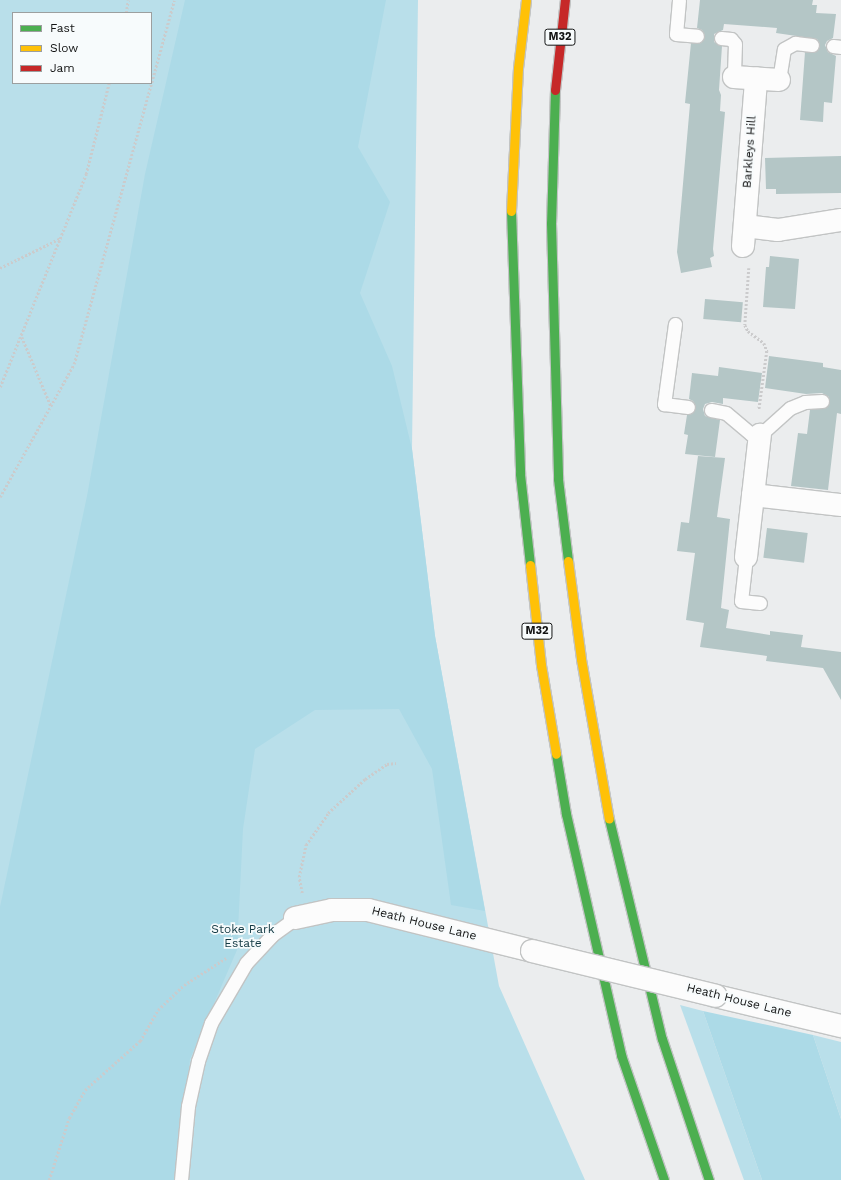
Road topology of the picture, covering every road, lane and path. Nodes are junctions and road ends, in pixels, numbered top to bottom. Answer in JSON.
{"nodes":[{"id":1,"x":128,"y":0,"type":"edge"},
{"id":2,"x":174,"y":0,"type":"edge"},
{"id":3,"x":526,"y":0,"type":"edge"},
{"id":4,"x":565,"y":0,"type":"edge"},
{"id":5,"x":679,"y":0,"type":"edge"},
{"id":6,"x":126,"y":12,"type":"edge"},
{"id":7,"x":697,"y":36,"type":"dead end"},
{"id":8,"x":721,"y":38,"type":"dead end"},
{"id":9,"x":812,"y":45,"type":"dead end"},
{"id":10,"x":734,"y":77,"type":"joint"},
{"id":11,"x":756,"y":79,"type":"junction"},
{"id":12,"x":152,"y":80,"type":"edge"},
{"id":13,"x":779,"y":80,"type":"joint"},
{"id":14,"x":109,"y":84,"type":"edge"},
{"id":15,"x":151,"y":84,"type":"edge"},
{"id":16,"x":841,"y":220,"type":"edge"},
{"id":17,"x":744,"y":236,"type":"junction"},
{"id":18,"x":61,"y":238,"type":"junction"},
{"id":19,"x":0,"y":268,"type":"edge"},
{"id":20,"x":675,"y":324,"type":"dead end"},
{"id":21,"x":22,"y":337,"type":"junction"},
{"id":22,"x":0,"y":387,"type":"edge"},
{"id":23,"x":822,"y":401,"type":"dead end"},
{"id":24,"x":51,"y":406,"type":"junction"},
{"id":25,"x":688,"y":407,"type":"dead end"},
{"id":26,"x":711,"y":410,"type":"dead end"},
{"id":27,"x":758,"y":435,"type":"junction"},
{"id":28,"x":753,"y":494,"type":"junction"},
{"id":29,"x":0,"y":497,"type":"edge"},
{"id":30,"x":841,"y":505,"type":"edge"},
{"id":31,"x":746,"y":557,"type":"joint"},
{"id":32,"x":760,"y":603,"type":"dead end"},
{"id":33,"x":396,"y":763,"type":"dead end"},
{"id":34,"x":300,"y":917,"type":"junction"},
{"id":35,"x":246,"y":963,"type":"junction"},
{"id":36,"x":841,"y":1026,"type":"edge"},
{"id":37,"x":49,"y":1180,"type":"edge"},
{"id":38,"x":181,"y":1180,"type":"edge"},
{"id":39,"x":664,"y":1180,"type":"edge"},
{"id":40,"x":709,"y":1180,"type":"edge"}],
"edges":[{"from":1,"to":6,"type":"path"},
{"from":2,"to":12,"type":"path"},
{"from":3,"to":39,"type":"highway","number":"M32"},
{"from":4,"to":40,"type":"highway","number":"M32"},
{"from":5,"to":7,"type":"lane"},
{"from":8,"to":10,"type":"lane"},
{"from":9,"to":13,"type":"lane"},
{"from":10,"to":11,"type":"street"},
{"from":11,"to":13,"type":"street"},
{"from":11,"to":17,"type":"street","name":"Barkleys Hill"},
{"from":14,"to":18,"type":"path"},
{"from":15,"to":24,"type":"path"},
{"from":16,"to":17,"type":"street"},
{"from":17,"to":27,"type":"path"},
{"from":18,"to":19,"type":"path"},
{"from":18,"to":21,"type":"path"},
{"from":20,"to":25,"type":"lane"},
{"from":21,"to":22,"type":"path"},
{"from":21,"to":24,"type":"path"},
{"from":23,"to":27,"type":"lane"},
{"from":24,"to":29,"type":"path"},
{"from":26,"to":27,"type":"lane"},
{"from":27,"to":28,"type":"street"},
{"from":28,"to":30,"type":"street"},
{"from":28,"to":31,"type":"street"},
{"from":31,"to":32,"type":"lane"},
{"from":33,"to":34,"type":"path"},
{"from":34,"to":35,"type":"lane","name":"Heath House Lane"},
{"from":34,"to":36,"type":"street","name":"Heath House Lane","bridge":true},
{"from":35,"to":37,"type":"path"},
{"from":35,"to":38,"type":"lane","name":"Heath House Lane"}]}
